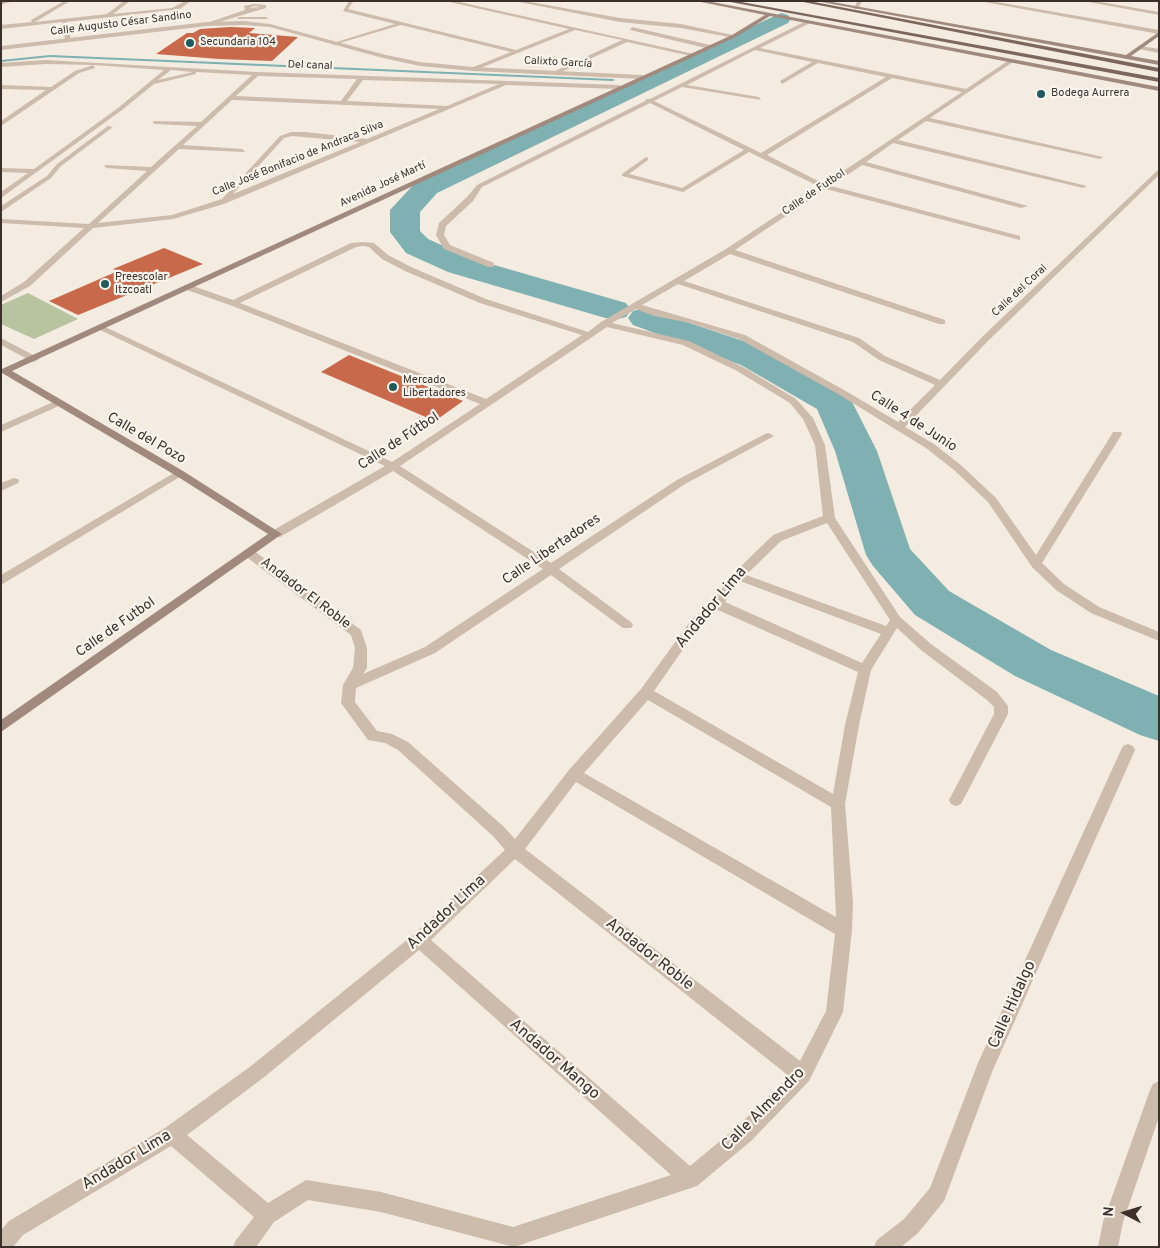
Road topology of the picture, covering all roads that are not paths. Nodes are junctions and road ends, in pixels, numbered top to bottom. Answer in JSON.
{"nodes":[{"id":1,"x":11,"y":1,"type":"edge"},
{"id":2,"x":68,"y":1,"type":"edge"},
{"id":3,"x":128,"y":1,"type":"edge"},
{"id":4,"x":189,"y":1,"type":"edge"},
{"id":5,"x":352,"y":1,"type":"edge"},
{"id":6,"x":447,"y":1,"type":"edge"},
{"id":7,"x":516,"y":1,"type":"edge"},
{"id":8,"x":698,"y":1,"type":"edge"},
{"id":9,"x":727,"y":1,"type":"edge"},
{"id":10,"x":800,"y":1,"type":"edge"},
{"id":11,"x":818,"y":1,"type":"edge"},
{"id":12,"x":860,"y":1,"type":"edge"},
{"id":13,"x":980,"y":1,"type":"edge"},
{"id":14,"x":1010,"y":1,"type":"edge"},
{"id":15,"x":1085,"y":1,"type":"edge"},
{"id":16,"x":1,"y":4,"type":"edge"},
{"id":17,"x":261,"y":5,"type":"edge"},
{"id":18,"x":1004,"y":5,"type":"junction"},
{"id":19,"x":856,"y":8,"type":"junction"},
{"id":20,"x":1159,"y":14,"type":"edge"},
{"id":21,"x":768,"y":15,"type":"junction"},
{"id":22,"x":106,"y":16,"type":"junction"},
{"id":23,"x":229,"y":18,"type":"junction"},
{"id":24,"x":266,"y":18,"type":"junction"},
{"id":25,"x":64,"y":20,"type":"junction"},
{"id":26,"x":808,"y":22,"type":"junction"},
{"id":27,"x":400,"y":23,"type":"junction"},
{"id":28,"x":27,"y":24,"type":"junction"},
{"id":29,"x":207,"y":24,"type":"junction"},
{"id":30,"x":270,"y":26,"type":"junction"},
{"id":31,"x":1,"y":27,"type":"edge"},
{"id":32,"x":574,"y":28,"type":"junction"},
{"id":33,"x":632,"y":29,"type":"dead end"},
{"id":34,"x":1159,"y":32,"type":"edge"},
{"id":35,"x":734,"y":36,"type":"junction"},
{"id":36,"x":68,"y":40,"type":"junction"},
{"id":37,"x":627,"y":40,"type":"junction"},
{"id":38,"x":335,"y":44,"type":"junction"},
{"id":39,"x":710,"y":47,"type":"junction"},
{"id":40,"x":1,"y":48,"type":"edge"},
{"id":41,"x":1141,"y":48,"type":"junction"},
{"id":42,"x":756,"y":49,"type":"junction"},
{"id":43,"x":1159,"y":51,"type":"edge"},
{"id":44,"x":514,"y":52,"type":"junction"},
{"id":45,"x":691,"y":54,"type":"junction"},
{"id":46,"x":1127,"y":57,"type":"junction"},
{"id":47,"x":818,"y":61,"type":"junction"},
{"id":48,"x":1011,"y":61,"type":"junction"},
{"id":49,"x":1159,"y":63,"type":"edge"},
{"id":50,"x":1,"y":65,"type":"edge"},
{"id":51,"x":116,"y":67,"type":"dead end"},
{"id":52,"x":170,"y":68,"type":"junction"},
{"id":53,"x":473,"y":69,"type":"junction"},
{"id":54,"x":212,"y":70,"type":"junction"},
{"id":55,"x":1156,"y":70,"type":"edge"},
{"id":56,"x":555,"y":72,"type":"junction"},
{"id":57,"x":258,"y":74,"type":"junction"},
{"id":58,"x":891,"y":76,"type":"junction"},
{"id":59,"x":642,"y":77,"type":"junction"},
{"id":60,"x":362,"y":78,"type":"junction"},
{"id":61,"x":1159,"y":80,"type":"edge"},
{"id":62,"x":782,"y":82,"type":"dead end"},
{"id":63,"x":151,"y":84,"type":"junction"},
{"id":64,"x":505,"y":84,"type":"junction"},
{"id":65,"x":1,"y":86,"type":"edge"},
{"id":66,"x":679,"y":86,"type":"junction"},
{"id":67,"x":619,"y":87,"type":"junction"},
{"id":68,"x":54,"y":88,"type":"junction"},
{"id":69,"x":1159,"y":89,"type":"edge"},
{"id":70,"x":967,"y":91,"type":"junction"},
{"id":71,"x":233,"y":98,"type":"junction"},
{"id":72,"x":759,"y":99,"type":"dead end"},
{"id":73,"x":648,"y":100,"type":"junction"},
{"id":74,"x":343,"y":103,"type":"junction"},
{"id":75,"x":451,"y":108,"type":"junction"},
{"id":76,"x":120,"y":109,"type":"junction"},
{"id":77,"x":926,"y":119,"type":"junction"},
{"id":78,"x":4,"y":120,"type":"edge"},
{"id":79,"x":155,"y":122,"type":"dead end"},
{"id":80,"x":1,"y":124,"type":"edge"},
{"id":81,"x":204,"y":124,"type":"junction"},
{"id":82,"x":370,"y":141,"type":"junction"},
{"id":83,"x":892,"y":141,"type":"junction"},
{"id":84,"x":179,"y":147,"type":"junction"},
{"id":85,"x":748,"y":150,"type":"junction"},
{"id":86,"x":242,"y":151,"type":"dead end"},
{"id":87,"x":761,"y":156,"type":"junction"},
{"id":88,"x":1100,"y":157,"type":"dead end"},
{"id":89,"x":646,"y":159,"type":"dead end"},
{"id":90,"x":860,"y":162,"type":"junction"},
{"id":91,"x":107,"y":166,"type":"dead end"},
{"id":92,"x":155,"y":169,"type":"junction"},
{"id":93,"x":1,"y":170,"type":"edge"},
{"id":94,"x":35,"y":171,"type":"junction"},
{"id":95,"x":1159,"y":171,"type":"edge"},
{"id":96,"x":824,"y":186,"type":"junction"},
{"id":97,"x":1083,"y":186,"type":"dead end"},
{"id":98,"x":1,"y":196,"type":"edge"},
{"id":99,"x":221,"y":202,"type":"junction"},
{"id":100,"x":1024,"y":206,"type":"dead end"},
{"id":101,"x":1,"y":210,"type":"edge"},
{"id":102,"x":1,"y":220,"type":"edge"},
{"id":103,"x":92,"y":226,"type":"junction"},
{"id":104,"x":1017,"y":238,"type":"dead end"},
{"id":105,"x":728,"y":251,"type":"junction"},
{"id":106,"x":491,"y":265,"type":"dead end"},
{"id":107,"x":677,"y":280,"type":"junction"},
{"id":108,"x":187,"y":287,"type":"junction"},
{"id":109,"x":1,"y":300,"type":"edge"},
{"id":110,"x":233,"y":303,"type":"junction"},
{"id":111,"x":636,"y":306,"type":"junction"},
{"id":112,"x":608,"y":322,"type":"junction"},
{"id":113,"x":942,"y":322,"type":"dead end"},
{"id":114,"x":100,"y":328,"type":"junction"},
{"id":115,"x":590,"y":335,"type":"junction"},
{"id":116,"x":1,"y":341,"type":"edge"},
{"id":117,"x":34,"y":359,"type":"junction"},
{"id":118,"x":2,"y":371,"type":"edge"},
{"id":119,"x":941,"y":384,"type":"junction"},
{"id":120,"x":58,"y":403,"type":"junction"},
{"id":121,"x":487,"y":403,"type":"junction"},
{"id":122,"x":898,"y":428,"type":"junction"},
{"id":123,"x":1,"y":429,"type":"edge"},
{"id":124,"x":1117,"y":434,"type":"dead end"},
{"id":125,"x":769,"y":436,"type":"dead end"},
{"id":126,"x":393,"y":466,"type":"junction"},
{"id":127,"x":179,"y":473,"type":"junction"},
{"id":128,"x":14,"y":481,"type":"dead end"},
{"id":129,"x":1,"y":488,"type":"edge"},
{"id":130,"x":829,"y":518,"type":"junction"},
{"id":131,"x":276,"y":534,"type":"junction"},
{"id":132,"x":249,"y":552,"type":"junction"},
{"id":133,"x":1036,"y":564,"type":"junction"},
{"id":134,"x":551,"y":569,"type":"junction"},
{"id":135,"x":738,"y":576,"type":"junction"},
{"id":136,"x":1,"y":581,"type":"edge"},
{"id":137,"x":717,"y":604,"type":"junction"},
{"id":138,"x":627,"y":625,"type":"dead end"},
{"id":139,"x":893,"y":626,"type":"junction"},
{"id":140,"x":1159,"y":637,"type":"edge"},
{"id":141,"x":865,"y":670,"type":"junction"},
{"id":142,"x":350,"y":685,"type":"junction"},
{"id":143,"x":646,"y":693,"type":"junction"},
{"id":144,"x":1,"y":727,"type":"edge"},
{"id":145,"x":1128,"y":750,"type":"dead end"},
{"id":146,"x":574,"y":774,"type":"junction"},
{"id":147,"x":956,"y":800,"type":"dead end"},
{"id":148,"x":838,"y":804,"type":"junction"},
{"id":149,"x":498,"y":831,"type":"joint"},
{"id":150,"x":515,"y":850,"type":"junction"},
{"id":151,"x":844,"y":930,"type":"junction"},
{"id":152,"x":419,"y":940,"type":"junction"},
{"id":153,"x":803,"y":1075,"type":"junction"},
{"id":154,"x":1159,"y":1090,"type":"edge"},
{"id":155,"x":172,"y":1135,"type":"junction"},
{"id":156,"x":690,"y":1179,"type":"junction"},
{"id":157,"x":267,"y":1215,"type":"junction"},
{"id":158,"x":509,"y":1242,"type":"edge"},
{"id":159,"x":1,"y":1244,"type":"edge"},
{"id":160,"x":243,"y":1247,"type":"edge"},
{"id":161,"x":884,"y":1247,"type":"edge"},
{"id":162,"x":1108,"y":1247,"type":"edge"}],
"edges":[{"from":1,"to":16,"type":"street"},
{"from":2,"to":28,"type":"street"},
{"from":3,"to":22,"type":"street"},
{"from":4,"to":22,"type":"street"},
{"from":5,"to":27,"type":"street"},
{"from":6,"to":32,"type":"street"},
{"from":7,"to":35,"type":"street"},
{"from":8,"to":21,"type":"main road"},
{"from":9,"to":61,"type":"main road"},
{"from":10,"to":55,"type":"main road"},
{"from":11,"to":19,"type":"main road"},
{"from":12,"to":19,"type":"street"},
{"from":13,"to":18,"type":"street"},
{"from":14,"to":18,"type":"street"},
{"from":15,"to":20,"type":"street"},
{"from":17,"to":23,"type":"street"},
{"from":17,"to":24,"type":"street"},
{"from":18,"to":34,"type":"street"},
{"from":19,"to":46,"type":"main road"},
{"from":21,"to":26,"type":"main road"},
{"from":21,"to":35,"type":"main road","name":"Avenida José Martí"},
{"from":22,"to":25,"type":"street"},
{"from":23,"to":24,"type":"street"},
{"from":23,"to":29,"type":"street"},
{"from":24,"to":30,"type":"street"},
{"from":25,"to":28,"type":"street"},
{"from":25,"to":36,"type":"street"},
{"from":26,"to":42,"type":"street"},
{"from":26,"to":48,"type":"main road"},
{"from":27,"to":38,"type":"street"},
{"from":27,"to":44,"type":"street"},
{"from":28,"to":31,"type":"street"},
{"from":29,"to":30,"type":"street","name":"Calle Augusto César Sandino"},
{"from":29,"to":36,"type":"street","name":"Calle Augusto César Sandino"},
{"from":30,"to":38,"type":"street","name":"Calle Augusto César Sandino"},
{"from":32,"to":37,"type":"street"},
{"from":32,"to":44,"type":"street"},
{"from":33,"to":39,"type":"street"},
{"from":34,"to":41,"type":"main road"},
{"from":35,"to":39,"type":"main road","name":"Avenida José Martí"},
{"from":36,"to":40,"type":"street","name":"Calle Augusto César Sandino"},
{"from":37,"to":45,"type":"street"},
{"from":37,"to":56,"type":"street"},
{"from":38,"to":53,"type":"street","name":"Calixto García"},
{"from":39,"to":45,"type":"main road","name":"Avenida José Martí"},
{"from":41,"to":43,"type":"street"},
{"from":41,"to":46,"type":"main road"},
{"from":42,"to":47,"type":"street"},
{"from":42,"to":66,"type":"street"},
{"from":44,"to":53,"type":"street"},
{"from":45,"to":59,"type":"main road","name":"Avenida José Martí"},
{"from":46,"to":49,"type":"main road"},
{"from":47,"to":58,"type":"street"},
{"from":47,"to":62,"type":"street"},
{"from":48,"to":69,"type":"main road"},
{"from":48,"to":70,"type":"street","name":"Calle de Futbol"},
{"from":50,"to":52,"type":"street","name":"Del canal"},
{"from":51,"to":68,"type":"street"},
{"from":52,"to":54,"type":"street","name":"Del canal"},
{"from":52,"to":63,"type":"street"},
{"from":53,"to":56,"type":"street","name":"Calixto García"},
{"from":54,"to":57,"type":"street","name":"Del canal"},
{"from":54,"to":63,"type":"street"},
{"from":56,"to":59,"type":"street","name":"Calixto García"},
{"from":57,"to":60,"type":"street","name":"Del canal"},
{"from":57,"to":71,"type":"street"},
{"from":58,"to":70,"type":"street"},
{"from":58,"to":87,"type":"street"},
{"from":59,"to":67,"type":"main road","name":"Avenida José Martí"},
{"from":60,"to":64,"type":"street","name":"Del canal"},
{"from":60,"to":74,"type":"street"},
{"from":63,"to":76,"type":"street"},
{"from":64,"to":67,"type":"street","name":"Del canal"},
{"from":64,"to":75,"type":"street","name":"Calle José Bonifacio de Andraca Silva"},
{"from":65,"to":68,"type":"street"},
{"from":66,"to":72,"type":"street"},
{"from":66,"to":73,"type":"street"},
{"from":67,"to":108,"type":"main road","name":"Avenida José Martí"},
{"from":68,"to":78,"type":"street"},
{"from":70,"to":77,"type":"street","name":"Calle de Futbol"},
{"from":71,"to":74,"type":"street"},
{"from":71,"to":81,"type":"street"},
{"from":73,"to":85,"type":"street"},
{"from":73,"to":106,"type":"street"},
{"from":74,"to":75,"type":"street"},
{"from":75,"to":82,"type":"street","name":"Calle José Bonifacio de Andraca Silva"},
{"from":76,"to":94,"type":"street"},
{"from":76,"to":101,"type":"street"},
{"from":77,"to":83,"type":"street","name":"Calle de Futbol"},
{"from":77,"to":88,"type":"street"},
{"from":78,"to":80,"type":"street"},
{"from":79,"to":81,"type":"street"},
{"from":81,"to":84,"type":"street"},
{"from":82,"to":99,"type":"street","name":"Calle José Bonifacio de Andraca Silva"},
{"from":82,"to":99,"type":"street"},
{"from":83,"to":90,"type":"street","name":"Calle de Futbol"},
{"from":83,"to":97,"type":"street"},
{"from":84,"to":86,"type":"street"},
{"from":84,"to":92,"type":"street"},
{"from":85,"to":87,"type":"street"},
{"from":85,"to":89,"type":"street"},
{"from":87,"to":96,"type":"street"},
{"from":90,"to":96,"type":"street","name":"Calle de Futbol"},
{"from":90,"to":100,"type":"street"},
{"from":91,"to":92,"type":"street"},
{"from":92,"to":103,"type":"street"},
{"from":93,"to":94,"type":"street"},
{"from":94,"to":98,"type":"street"},
{"from":95,"to":119,"type":"street","name":"Calle del Coral"},
{"from":96,"to":104,"type":"street"},
{"from":96,"to":105,"type":"street","name":"Calle de Futbol"},
{"from":99,"to":103,"type":"street","name":"Calle José Bonifacio de Andraca Silva"},
{"from":102,"to":103,"type":"street","name":"Calle José Bonifacio de Andraca Silva"},
{"from":103,"to":109,"type":"street"},
{"from":105,"to":107,"type":"street","name":"Calle de Futbol"},
{"from":105,"to":113,"type":"street"},
{"from":107,"to":111,"type":"street","name":"Calle de Futbol"},
{"from":107,"to":119,"type":"street"},
{"from":108,"to":110,"type":"street"},
{"from":108,"to":114,"type":"main road","name":"Avenida José Martí"},
{"from":110,"to":115,"type":"street"},
{"from":110,"to":121,"type":"street"},
{"from":111,"to":112,"type":"street","name":"Calle de Futbol"},
{"from":111,"to":122,"type":"street","name":"Calle 4 de Junio"},
{"from":112,"to":115,"type":"street","name":"Calle de Fútbol"},
{"from":112,"to":130,"type":"street"},
{"from":114,"to":117,"type":"main road","name":"Avenida José Martí"},
{"from":114,"to":126,"type":"street"},
{"from":115,"to":121,"type":"street","name":"Calle de Fútbol"},
{"from":116,"to":117,"type":"street"},
{"from":117,"to":118,"type":"main road","name":"Avenida José Martí"},
{"from":118,"to":120,"type":"main road","name":"Calle del Pozo"},
{"from":119,"to":122,"type":"street","name":"Calle del Coral"},
{"from":120,"to":123,"type":"street"},
{"from":120,"to":127,"type":"main road","name":"Calle del Pozo"},
{"from":121,"to":126,"type":"street","name":"Calle de Fútbol"},
{"from":122,"to":133,"type":"street","name":"Calle 4 de Junio"},
{"from":124,"to":133,"type":"street"},
{"from":125,"to":134,"type":"street","name":"Calle Libertadores"},
{"from":126,"to":131,"type":"street","name":"Calle de Fútbol"},
{"from":126,"to":134,"type":"street"},
{"from":127,"to":131,"type":"main road","name":"Calle del Pozo"},
{"from":127,"to":136,"type":"street"},
{"from":128,"to":129,"type":"street"},
{"from":130,"to":135,"type":"street","name":"Andador Lima"},
{"from":130,"to":139,"type":"street"},
{"from":131,"to":132,"type":"main road","name":"Calle de Fútbol"},
{"from":132,"to":142,"type":"street","name":"Andador El Roble"},
{"from":132,"to":144,"type":"main road","name":"Calle de Futbol"},
{"from":133,"to":140,"type":"street","name":"Calle 4 de Junio"},
{"from":134,"to":138,"type":"street"},
{"from":134,"to":142,"type":"street","name":"Calle Libertadores"},
{"from":135,"to":137,"type":"street","name":"Andador Lima"},
{"from":135,"to":139,"type":"street"},
{"from":137,"to":141,"type":"street"},
{"from":137,"to":143,"type":"street","name":"Andador Lima"},
{"from":139,"to":141,"type":"street","name":"Calle Almendro"},
{"from":139,"to":147,"type":"street"},
{"from":141,"to":148,"type":"street","name":"Calle Almendro"},
{"from":142,"to":149,"type":"street","name":"Andador El Roble"},
{"from":143,"to":146,"type":"street","name":"Andador Lima"},
{"from":143,"to":148,"type":"street"},
{"from":145,"to":161,"type":"street","name":"Calle Hidalgo"},
{"from":146,"to":150,"type":"street","name":"Andador Lima"},
{"from":146,"to":151,"type":"street"},
{"from":148,"to":151,"type":"street","name":"Calle Almendro"},
{"from":149,"to":150,"type":"street","name":"Andador Roble"},
{"from":150,"to":152,"type":"street","name":"Andador Lima"},
{"from":150,"to":153,"type":"street","name":"Andador Roble"},
{"from":151,"to":153,"type":"street","name":"Calle Almendro"},
{"from":152,"to":155,"type":"street","name":"Andador Lima"},
{"from":152,"to":156,"type":"street","name":"Andador Mango"},
{"from":153,"to":156,"type":"street","name":"Calle Almendro"},
{"from":154,"to":162,"type":"street"},
{"from":155,"to":157,"type":"street"},
{"from":155,"to":159,"type":"street","name":"Andador Lima"},
{"from":156,"to":158,"type":"street","name":"Calle Almendro"},
{"from":157,"to":158,"type":"street"},
{"from":157,"to":160,"type":"street"}]}
